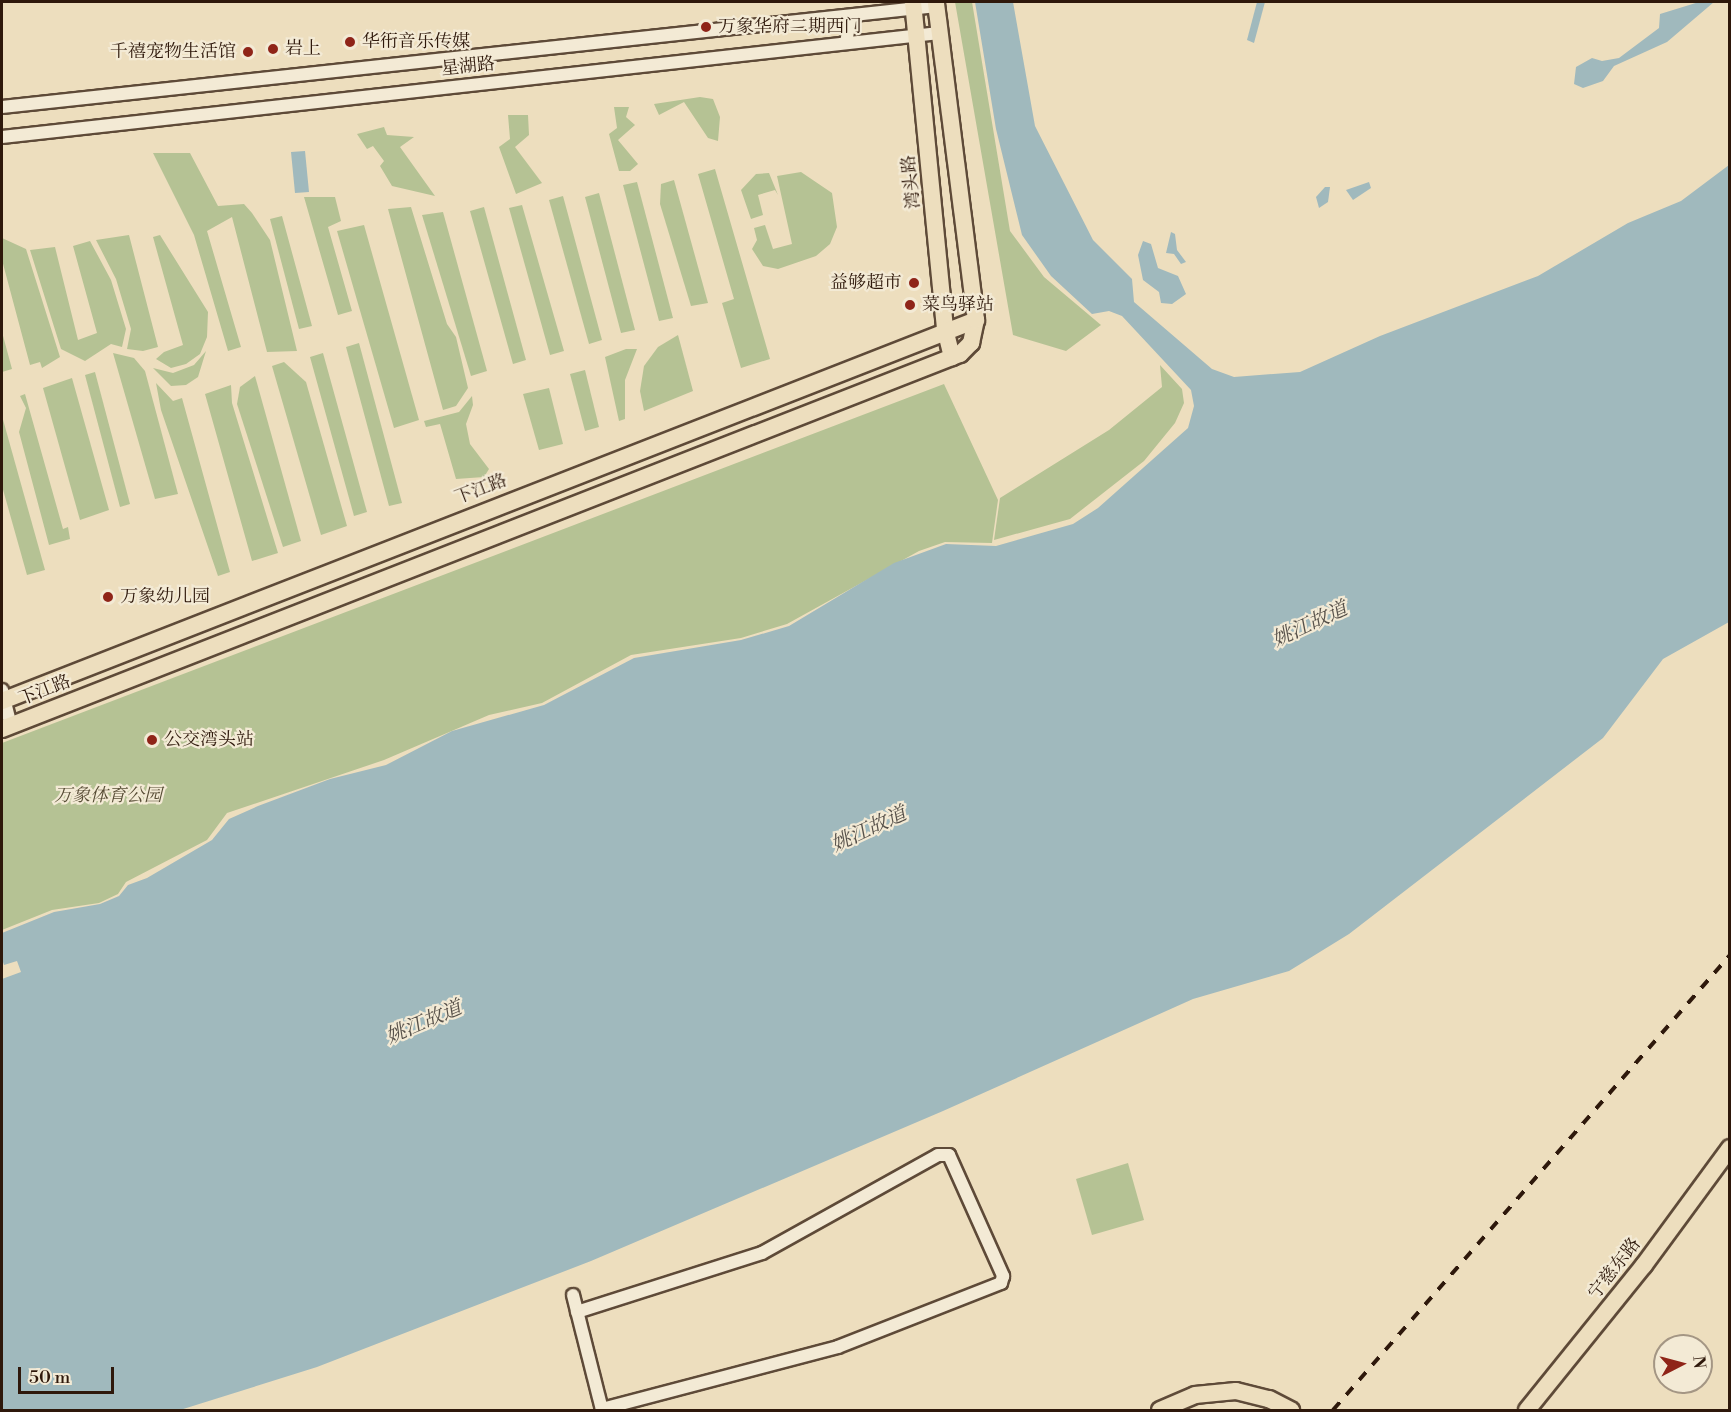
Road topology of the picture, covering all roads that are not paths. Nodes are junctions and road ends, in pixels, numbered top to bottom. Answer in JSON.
{"nodes":[{"id":1,"x":937,"y":4,"type":"edge"},
{"id":2,"x":914,"y":5,"type":"edge"},
{"id":3,"x":851,"y":15,"type":"junction"},
{"id":4,"x":939,"y":33,"type":"junction"},
{"id":5,"x":916,"y":35,"type":"junction"},
{"id":6,"x":846,"y":43,"type":"junction"},
{"id":7,"x":2,"y":107,"type":"edge"},
{"id":8,"x":2,"y":137,"type":"edge"},
{"id":9,"x":976,"y":320,"type":"junction"},
{"id":10,"x":945,"y":329,"type":"junction"},
{"id":11,"x":952,"y":357,"type":"junction"},
{"id":12,"x":2,"y":697,"type":"edge"},
{"id":13,"x":7,"y":727,"type":"edge"},
{"id":14,"x":1730,"y":1148,"type":"edge"},
{"id":15,"x":573,"y":1295,"type":"dead end"},
{"id":16,"x":577,"y":1312,"type":"junction"},
{"id":17,"x":602,"y":1410,"type":"edge"},
{"id":18,"x":1160,"y":1410,"type":"edge"},
{"id":19,"x":1291,"y":1410,"type":"edge"},
{"id":20,"x":1527,"y":1410,"type":"edge"}],
"edges":[{"from":1,"to":2,"type":"street","name":"星湖路"},
{"from":1,"to":4,"type":"main road"},
{"from":2,"to":3,"type":"street","name":"星湖路"},
{"from":2,"to":5,"type":"main road","name":"湾头路"},
{"from":3,"to":6,"type":"street"},
{"from":3,"to":7,"type":"street","name":"星湖路"},
{"from":4,"to":5,"type":"street","name":"星湖路"},
{"from":4,"to":9,"type":"main road"},
{"from":5,"to":6,"type":"street","name":"星湖路"},
{"from":5,"to":10,"type":"main road","name":"湾头路"},
{"from":6,"to":8,"type":"street","name":"星湖路"},
{"from":9,"to":10,"type":"main road","name":"下江路"},
{"from":9,"to":11,"type":"main road","name":"下江路"},
{"from":10,"to":11,"type":"main road","name":"湾头路"},
{"from":10,"to":12,"type":"main road","name":"下江路"},
{"from":11,"to":13,"type":"main road","name":"下江路"},
{"from":12,"to":13,"type":"street"},
{"from":14,"to":20,"type":"main road","name":"宁慈东路"},
{"from":15,"to":16,"type":"street"},
{"from":16,"to":17,"type":"street"},
{"from":16,"to":17,"type":"street"},
{"from":18,"to":19,"type":"main road"}]}
